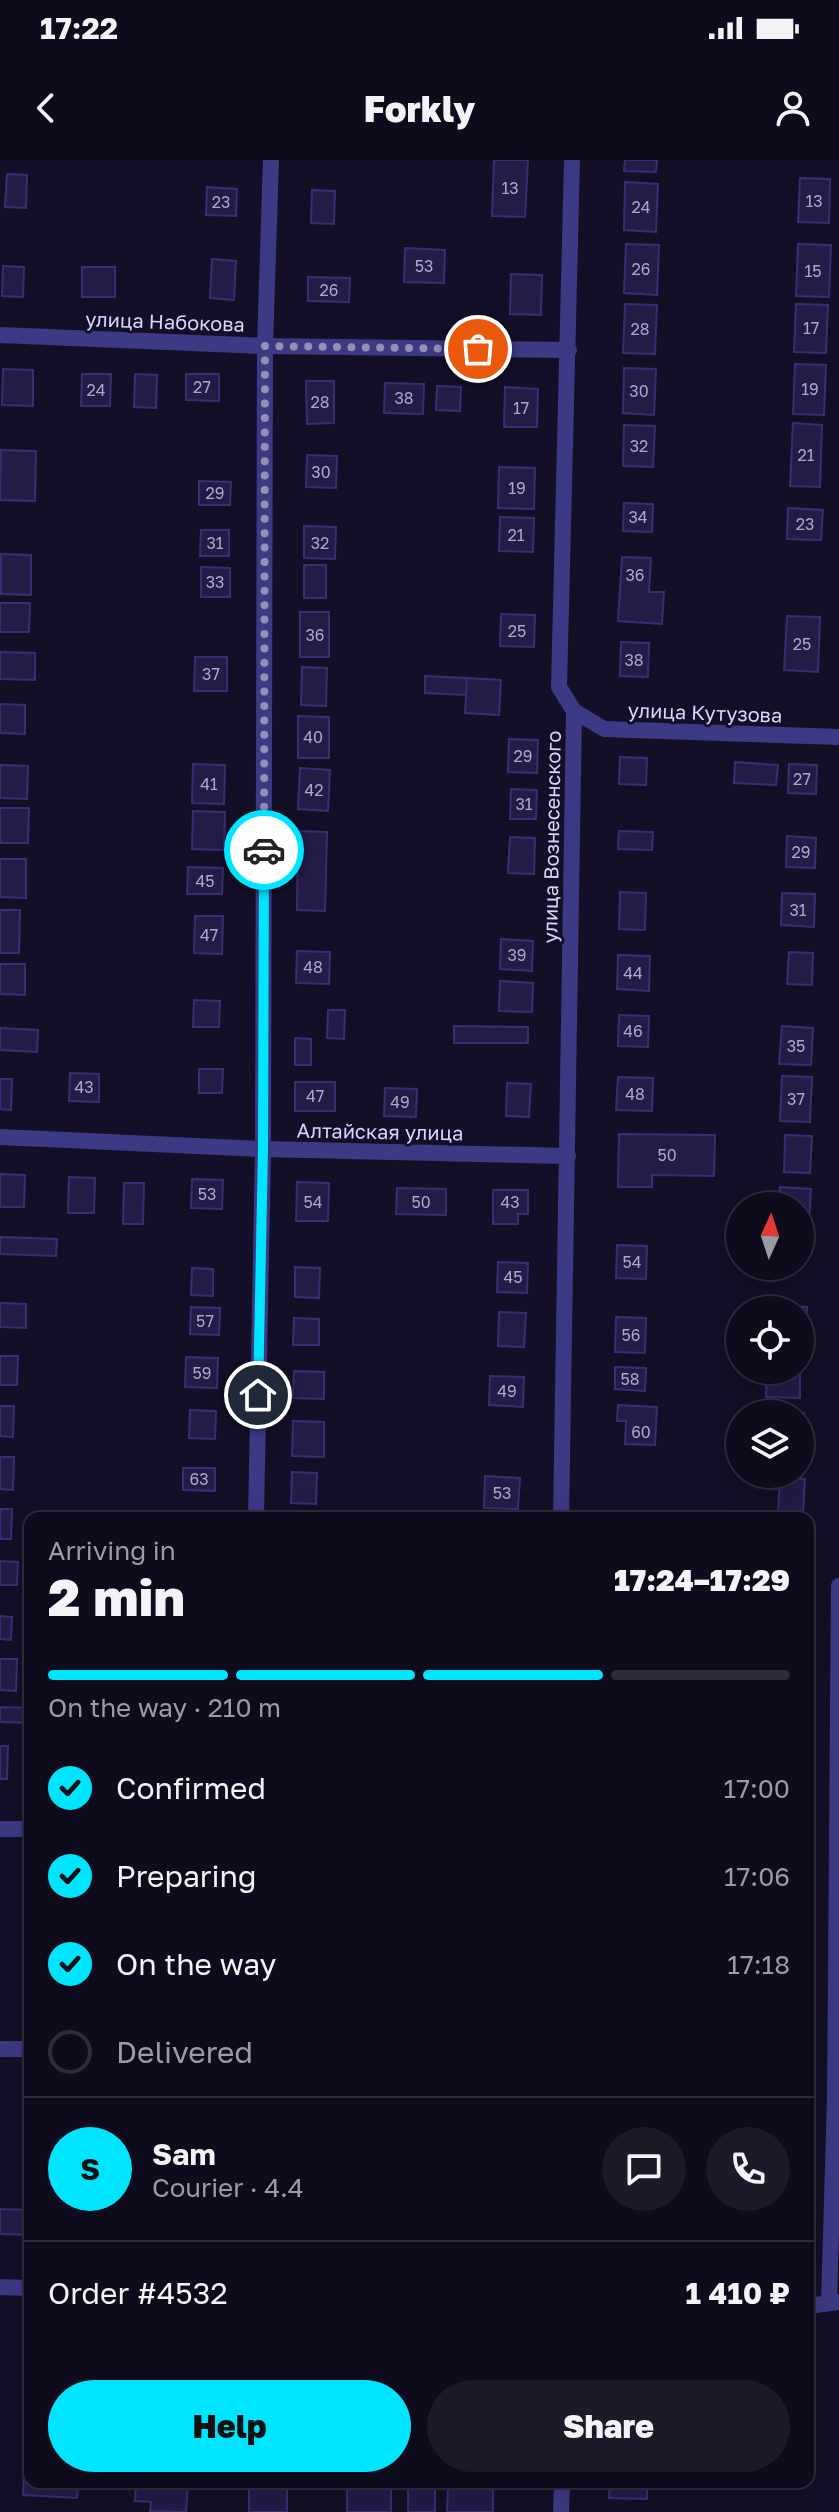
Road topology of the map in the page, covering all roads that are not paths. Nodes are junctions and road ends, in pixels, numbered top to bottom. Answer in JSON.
{"nodes":[{"id":1,"x":271,"y":160,"type":"edge"},
{"id":2,"x":572,"y":160,"type":"edge"},
{"id":3,"x":0,"y":335,"type":"edge"},
{"id":4,"x":265,"y":346,"type":"junction"},
{"id":5,"x":569,"y":350,"type":"junction"},
{"id":6,"x":574,"y":711,"type":"junction"},
{"id":7,"x":839,"y":737,"type":"edge"},
{"id":8,"x":0,"y":1137,"type":"edge"},
{"id":9,"x":263,"y":1149,"type":"junction"},
{"id":10,"x":568,"y":1156,"type":"junction"},
{"id":11,"x":256,"y":1512,"type":"edge"},
{"id":12,"x":561,"y":1512,"type":"edge"},
{"id":13,"x":839,"y":1586,"type":"edge"},
{"id":14,"x":0,"y":1829,"type":"edge"},
{"id":15,"x":24,"y":1829,"type":"edge"},
{"id":16,"x":0,"y":2049,"type":"edge"},
{"id":17,"x":24,"y":2049,"type":"edge"},
{"id":18,"x":0,"y":2287,"type":"edge"},
{"id":19,"x":24,"y":2288,"type":"edge"},
{"id":20,"x":834,"y":2302,"type":"edge"},
{"id":21,"x":814,"y":2305,"type":"edge"},
{"id":22,"x":562,"y":2488,"type":"edge"},
{"id":23,"x":561,"y":2512,"type":"edge"}],
"edges":[{"from":1,"to":4,"type":"street"},
{"from":2,"to":5,"type":"street","name":"улица Вознесенского"},
{"from":3,"to":4,"type":"street","name":"улица Набокова"},
{"from":4,"to":5,"type":"street","name":"улица Набокова"},
{"from":4,"to":9,"type":"street"},
{"from":5,"to":6,"type":"street","name":"улица Вознесенского"},
{"from":6,"to":7,"type":"street","name":"улица Кутузова"},
{"from":6,"to":10,"type":"street","name":"улица Вознесенского"},
{"from":8,"to":9,"type":"street","name":"Алтайская улица"},
{"from":9,"to":10,"type":"street","name":"Алтайская улица"},
{"from":9,"to":11,"type":"street"},
{"from":10,"to":12,"type":"street","name":"улица Вознесенского"},
{"from":13,"to":20,"type":"street"},
{"from":14,"to":15,"type":"street"},
{"from":16,"to":17,"type":"street"},
{"from":18,"to":19,"type":"street"},
{"from":20,"to":21,"type":"street"},
{"from":22,"to":23,"type":"street"}]}
